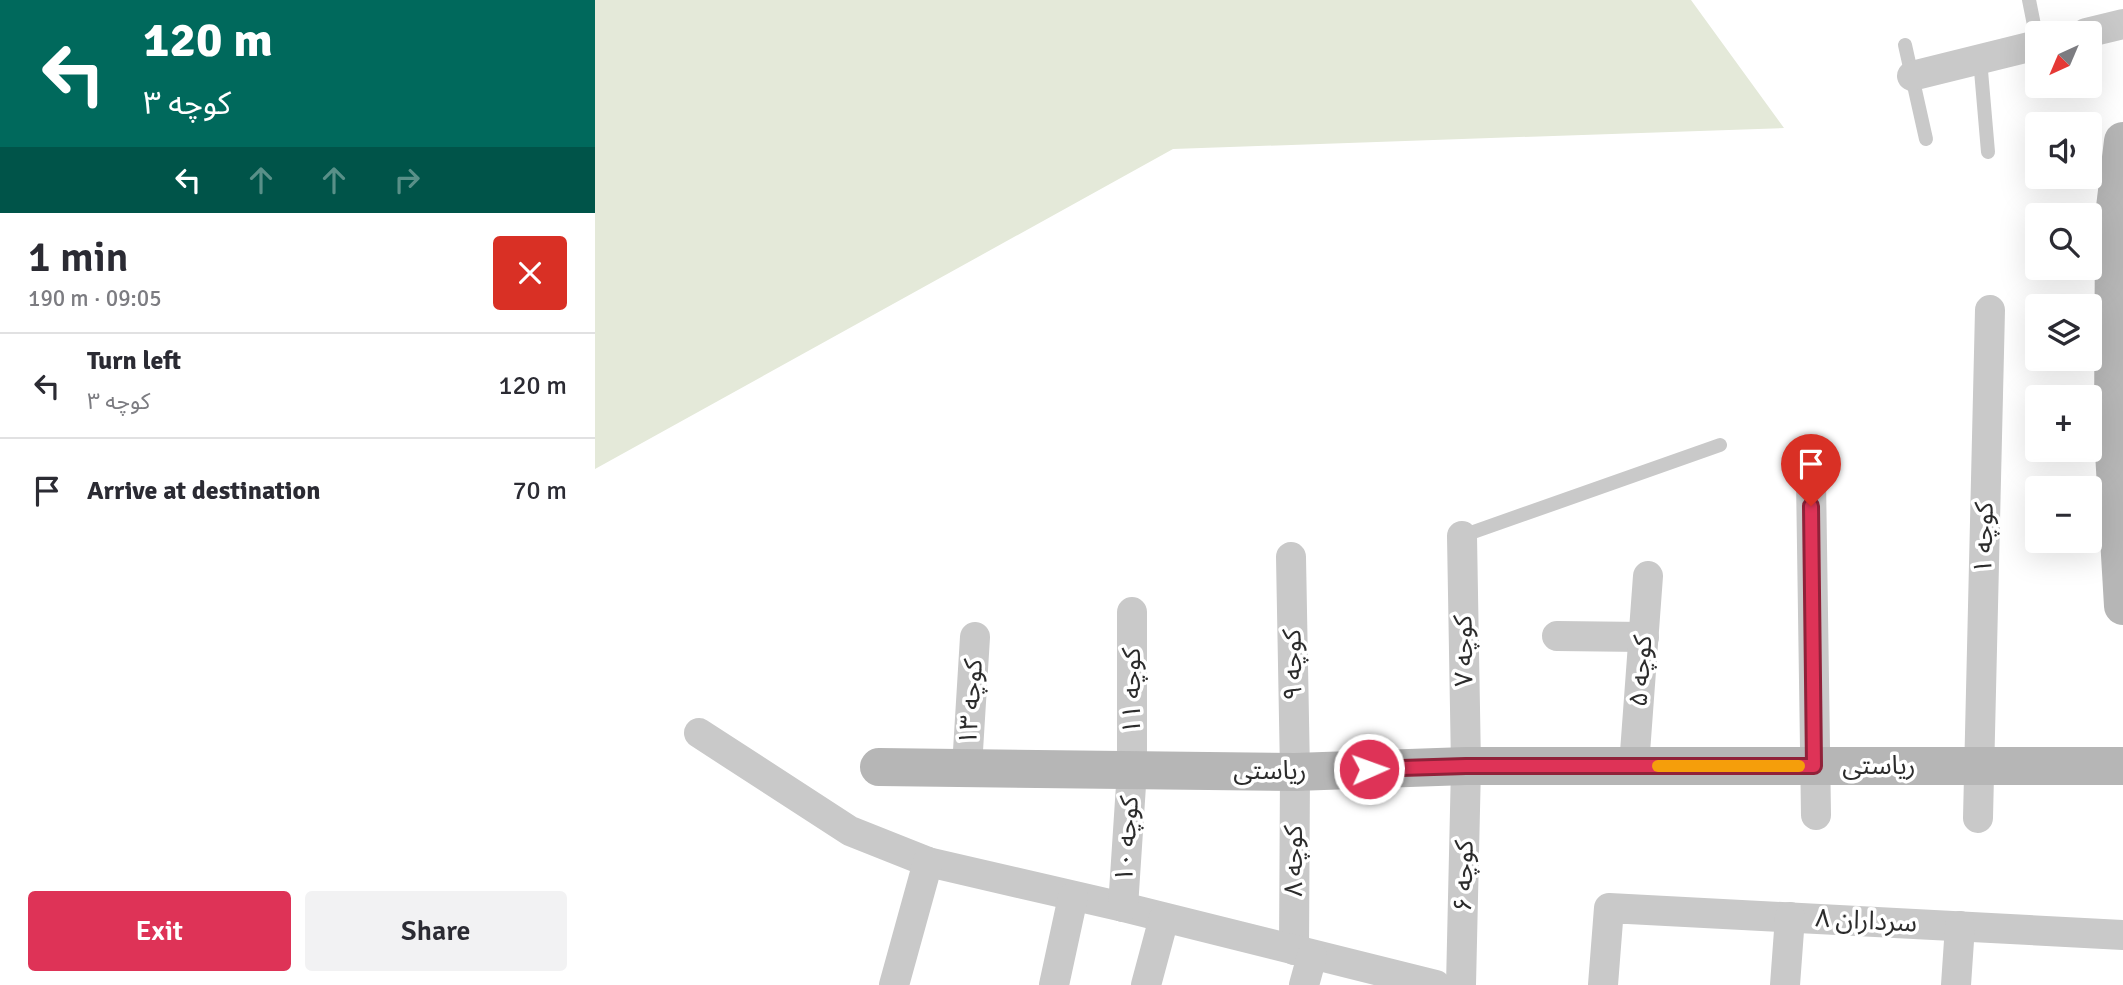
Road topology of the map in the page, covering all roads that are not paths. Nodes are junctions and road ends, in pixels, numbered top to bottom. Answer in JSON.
{"nodes":[{"id":1,"x":2029,"y":0,"type":"edge"},
{"id":2,"x":2033,"y":21,"type":"edge"},
{"id":3,"x":2123,"y":24,"type":"edge"},
{"id":4,"x":2102,"y":29,"type":"edge"},
{"id":5,"x":1905,"y":45,"type":"dead end"},
{"id":6,"x":2025,"y":47,"type":"edge"},
{"id":7,"x":1980,"y":60,"type":"junction"},
{"id":8,"x":1912,"y":76,"type":"junction"},
{"id":9,"x":1926,"y":139,"type":"dead end"},
{"id":10,"x":2123,"y":141,"type":"edge"},
{"id":11,"x":1988,"y":152,"type":"dead end"},
{"id":12,"x":1990,"y":310,"type":"dead end"},
{"id":13,"x":1720,"y":445,"type":"dead end"},
{"id":14,"x":1811,"y":480,"type":"dead end"},
{"id":15,"x":1462,"y":536,"type":"joint"},
{"id":16,"x":1291,"y":557,"type":"dead end"},
{"id":17,"x":1648,"y":576,"type":"dead end"},
{"id":18,"x":2123,"y":606,"type":"edge"},
{"id":19,"x":1132,"y":612,"type":"dead end"},
{"id":20,"x":1557,"y":636,"type":"dead end"},
{"id":21,"x":975,"y":637,"type":"dead end"},
{"id":22,"x":1644,"y":637,"type":"junction"},
{"id":23,"x":699,"y":733,"type":"dead end"},
{"id":24,"x":1466,"y":766,"type":"junction"},
{"id":25,"x":1634,"y":766,"type":"junction"},
{"id":26,"x":1814,"y":766,"type":"junction"},
{"id":27,"x":1979,"y":766,"type":"junction"},
{"id":28,"x":2123,"y":766,"type":"edge"},
{"id":29,"x":879,"y":767,"type":"dead end"},
{"id":30,"x":967,"y":767,"type":"junction"},
{"id":31,"x":1132,"y":770,"type":"junction"},
{"id":32,"x":1295,"y":772,"type":"junction"},
{"id":33,"x":1816,"y":815,"type":"dead end"},
{"id":34,"x":1978,"y":818,"type":"dead end"},
{"id":35,"x":927,"y":862,"type":"junction"},
{"id":36,"x":1073,"y":897,"type":"junction"},
{"id":37,"x":1123,"y":907,"type":"junction"},
{"id":38,"x":1790,"y":917,"type":"junction"},
{"id":39,"x":1164,"y":918,"type":"junction"},
{"id":40,"x":1960,"y":926,"type":"junction"},
{"id":41,"x":2123,"y":935,"type":"edge"},
{"id":42,"x":1303,"y":953,"type":"junction"},
{"id":43,"x":894,"y":985,"type":"edge"},
{"id":44,"x":1054,"y":985,"type":"edge"},
{"id":45,"x":1146,"y":985,"type":"edge"},
{"id":46,"x":1304,"y":985,"type":"edge"},
{"id":47,"x":1436,"y":985,"type":"edge"},
{"id":48,"x":1461,"y":985,"type":"edge"},
{"id":49,"x":1603,"y":985,"type":"edge"},
{"id":50,"x":1785,"y":985,"type":"edge"},
{"id":51,"x":1956,"y":985,"type":"edge"}],
"edges":[{"from":1,"to":2,"type":"lane"},
{"from":3,"to":4,"type":"street"},
{"from":5,"to":8,"type":"lane"},
{"from":6,"to":7,"type":"street"},
{"from":7,"to":8,"type":"street"},
{"from":7,"to":11,"type":"lane"},
{"from":8,"to":9,"type":"lane"},
{"from":10,"to":18,"type":"street"},
{"from":12,"to":27,"type":"street","name":"کوچه ۱"},
{"from":13,"to":15,"type":"lane"},
{"from":14,"to":26,"type":"street"},
{"from":15,"to":24,"type":"street","name":"کوچه ۷"},
{"from":16,"to":32,"type":"street","name":"کوچه ۹"},
{"from":17,"to":22,"type":"street","name":"کوچه ۵"},
{"from":19,"to":31,"type":"street","name":"کوچه ۱۱"},
{"from":20,"to":22,"type":"street"},
{"from":21,"to":30,"type":"street","name":"کوچه ۱۳"},
{"from":22,"to":25,"type":"street","name":"کوچه ۵"},
{"from":23,"to":35,"type":"street"},
{"from":24,"to":25,"type":"street","name":"ریاستی"},
{"from":24,"to":32,"type":"street","name":"ریاستی"},
{"from":24,"to":48,"type":"street","name":"کوچه ۶"},
{"from":25,"to":26,"type":"street","name":"ریاستی"},
{"from":26,"to":27,"type":"street","name":"ریاستی"},
{"from":26,"to":33,"type":"street"},
{"from":27,"to":28,"type":"street","name":"ریاستی"},
{"from":27,"to":34,"type":"street","name":"کوچه ۱"},
{"from":29,"to":30,"type":"street","name":"ریاستی"},
{"from":30,"to":31,"type":"street","name":"ریاستی"},
{"from":31,"to":32,"type":"street","name":"ریاستی"},
{"from":31,"to":37,"type":"street","name":"کوچه ۱۰"},
{"from":32,"to":42,"type":"street","name":"کوچه ۸"},
{"from":35,"to":36,"type":"street"},
{"from":35,"to":43,"type":"street"},
{"from":36,"to":37,"type":"street"},
{"from":36,"to":44,"type":"street"},
{"from":37,"to":39,"type":"street"},
{"from":38,"to":40,"type":"street","name":"سرداران ۸"},
{"from":38,"to":49,"type":"street","name":"سرداران ۸"},
{"from":38,"to":50,"type":"street"},
{"from":39,"to":42,"type":"street"},
{"from":39,"to":45,"type":"street"},
{"from":40,"to":41,"type":"street","name":"سرداران ۸"},
{"from":40,"to":51,"type":"street"},
{"from":42,"to":46,"type":"street","name":"کوچه ۸"},
{"from":42,"to":47,"type":"street"}]}
